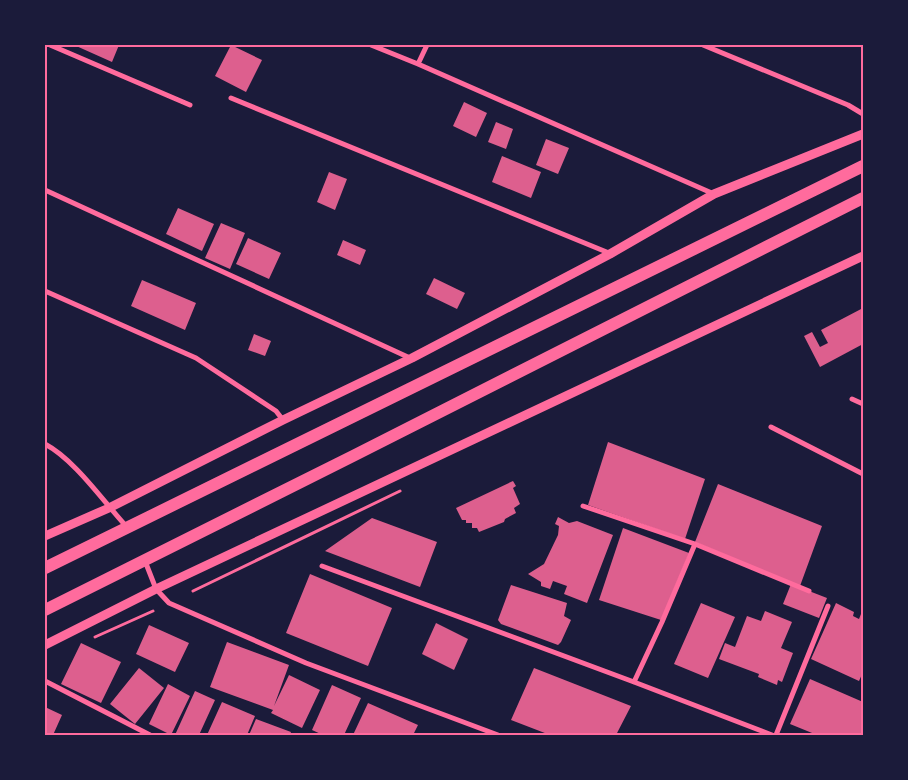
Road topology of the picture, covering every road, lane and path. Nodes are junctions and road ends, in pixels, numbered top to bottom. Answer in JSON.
{"nodes":[{"id":1,"x":50,"y":45,"type":"edge"},
{"id":2,"x":371,"y":45,"type":"edge"},
{"id":3,"x":427,"y":45,"type":"edge"},
{"id":4,"x":703,"y":45,"type":"edge"},
{"id":5,"x":418,"y":64,"type":"junction"},
{"id":6,"x":230,"y":98,"type":"dead end"},
{"id":7,"x":190,"y":105,"type":"dead end"},
{"id":8,"x":863,"y":114,"type":"edge"},
{"id":9,"x":863,"y":134,"type":"edge"},
{"id":10,"x":863,"y":166,"type":"edge"},
{"id":11,"x":45,"y":190,"type":"edge"},
{"id":12,"x":714,"y":194,"type":"junction"},
{"id":13,"x":863,"y":198,"type":"edge"},
{"id":14,"x":610,"y":254,"type":"junction"},
{"id":15,"x":863,"y":256,"type":"edge"},
{"id":16,"x":45,"y":291,"type":"edge"},
{"id":17,"x":412,"y":358,"type":"junction"},
{"id":18,"x":852,"y":400,"type":"dead end"},
{"id":19,"x":863,"y":404,"type":"edge"},
{"id":20,"x":283,"y":420,"type":"junction"},
{"id":21,"x":771,"y":427,"type":"dead end"},
{"id":22,"x":45,"y":444,"type":"edge"},
{"id":23,"x":863,"y":474,"type":"edge"},
{"id":24,"x":583,"y":506,"type":"dead end"},
{"id":25,"x":110,"y":508,"type":"junction"},
{"id":26,"x":128,"y":528,"type":"junction"},
{"id":27,"x":45,"y":536,"type":"edge"},
{"id":28,"x":695,"y":544,"type":"junction"},
{"id":29,"x":145,"y":560,"type":"junction"},
{"id":30,"x":322,"y":566,"type":"dead end"},
{"id":31,"x":45,"y":568,"type":"edge"},
{"id":32,"x":156,"y":589,"type":"junction"},
{"id":33,"x":809,"y":591,"type":"dead end"},
{"id":34,"x":828,"y":606,"type":"dead end"},
{"id":35,"x":45,"y":610,"type":"edge"},
{"id":36,"x":153,"y":610,"type":"dead end"},
{"id":37,"x":90,"y":640,"type":"dead end"},
{"id":38,"x":45,"y":645,"type":"edge"},
{"id":39,"x":45,"y":681,"type":"edge"},
{"id":40,"x":634,"y":682,"type":"junction"},
{"id":41,"x":150,"y":735,"type":"edge"},
{"id":42,"x":498,"y":735,"type":"edge"},
{"id":43,"x":772,"y":735,"type":"edge"},
{"id":44,"x":776,"y":735,"type":"edge"}],
"edges":[{"from":1,"to":7,"type":"street"},
{"from":2,"to":5,"type":"street"},
{"from":3,"to":5,"type":"street"},
{"from":4,"to":8,"type":"street"},
{"from":5,"to":12,"type":"street"},
{"from":6,"to":14,"type":"street"},
{"from":9,"to":12,"type":"street"},
{"from":10,"to":26,"type":"main road"},
{"from":11,"to":17,"type":"street"},
{"from":12,"to":14,"type":"street"},
{"from":13,"to":29,"type":"main road"},
{"from":14,"to":17,"type":"street"},
{"from":15,"to":32,"type":"street"},
{"from":16,"to":20,"type":"street"},
{"from":17,"to":20,"type":"street"},
{"from":18,"to":19,"type":"street"},
{"from":20,"to":25,"type":"street"},
{"from":21,"to":23,"type":"street"},
{"from":22,"to":25,"type":"street"},
{"from":24,"to":28,"type":"street"},
{"from":25,"to":26,"type":"street"},
{"from":25,"to":27,"type":"street"},
{"from":26,"to":31,"type":"main road"},
{"from":28,"to":33,"type":"street"},
{"from":28,"to":40,"type":"street"},
{"from":29,"to":32,"type":"street"},
{"from":29,"to":35,"type":"main road"},
{"from":30,"to":40,"type":"street"},
{"from":32,"to":38,"type":"street"},
{"from":32,"to":42,"type":"street"},
{"from":34,"to":44,"type":"street"},
{"from":36,"to":37,"type":"path"},
{"from":39,"to":41,"type":"street"},
{"from":40,"to":43,"type":"street"}]}
